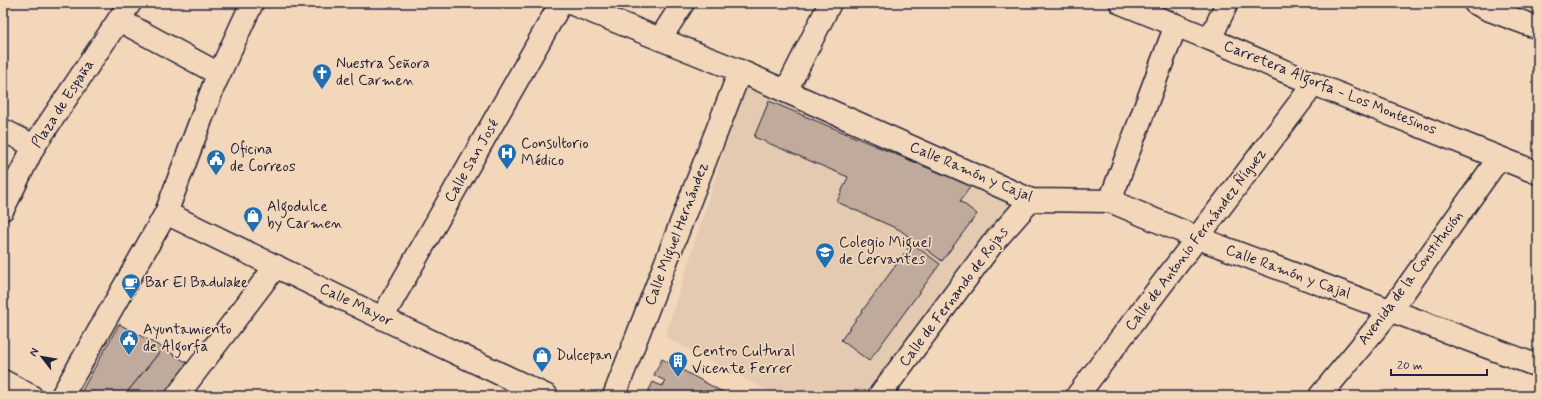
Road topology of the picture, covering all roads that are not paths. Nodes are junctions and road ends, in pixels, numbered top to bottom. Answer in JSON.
{"nodes":[{"id":1,"x":252,"y":3,"type":"edge"},
{"id":2,"x":561,"y":3,"type":"edge"},
{"id":3,"x":570,"y":3,"type":"edge"},
{"id":4,"x":683,"y":3,"type":"edge"},
{"id":5,"x":830,"y":3,"type":"edge"},
{"id":6,"x":1121,"y":3,"type":"edge"},
{"id":7,"x":1227,"y":3,"type":"edge"},
{"id":8,"x":1476,"y":3,"type":"edge"},
{"id":9,"x":124,"y":12,"type":"edge"},
{"id":10,"x":1176,"y":25,"type":"junction"},
{"id":11,"x":1538,"y":26,"type":"edge"},
{"id":12,"x":660,"y":39,"type":"junction"},
{"id":13,"x":1210,"y":39,"type":"junction"},
{"id":14,"x":740,"y":71,"type":"junction"},
{"id":15,"x":219,"y":74,"type":"junction"},
{"id":16,"x":1314,"y":84,"type":"junction"},
{"id":17,"x":785,"y":91,"type":"junction"},
{"id":18,"x":3,"y":130,"type":"edge"},
{"id":19,"x":34,"y":146,"type":"junction"},
{"id":20,"x":1499,"y":158,"type":"junction"},
{"id":21,"x":1538,"y":173,"type":"edge"},
{"id":22,"x":1031,"y":200,"type":"junction"},
{"id":23,"x":1110,"y":202,"type":"junction"},
{"id":24,"x":3,"y":209,"type":"edge"},
{"id":25,"x":166,"y":213,"type":"junction"},
{"id":26,"x":1198,"y":238,"type":"junction"},
{"id":27,"x":276,"y":266,"type":"junction"},
{"id":28,"x":1391,"y":310,"type":"junction"},
{"id":29,"x":382,"y":318,"type":"junction"},
{"id":30,"x":1538,"y":366,"type":"edge"},
{"id":31,"x":3,"y":381,"type":"edge"},
{"id":32,"x":31,"y":396,"type":"edge"},
{"id":33,"x":62,"y":396,"type":"edge"},
{"id":34,"x":177,"y":396,"type":"edge"},
{"id":35,"x":547,"y":396,"type":"edge"},
{"id":36,"x":614,"y":396,"type":"edge"},
{"id":37,"x":879,"y":396,"type":"edge"},
{"id":38,"x":1077,"y":396,"type":"edge"},
{"id":39,"x":1320,"y":396,"type":"edge"}],
"edges":[{"from":1,"to":15,"type":"street"},
{"from":2,"to":29,"type":"street","name":"Calle San José"},
{"from":3,"to":12,"type":"street","name":"Calle Ramón y Cajal"},
{"from":4,"to":12,"type":"street"},
{"from":5,"to":17,"type":"street"},
{"from":6,"to":10,"type":"street","name":"Carretera Algorfa - Los Montesinos"},
{"from":7,"to":13,"type":"street"},
{"from":8,"to":11,"type":"street"},
{"from":9,"to":15,"type":"street"},
{"from":9,"to":19,"type":"street","name":"Plaza de España"},
{"from":10,"to":13,"type":"street","name":"Carretera Algorfa - Los Montesinos"},
{"from":10,"to":23,"type":"street"},
{"from":12,"to":14,"type":"street","name":"Calle Ramón y Cajal"},
{"from":13,"to":16,"type":"street","name":"Carretera Algorfa - Los Montesinos"},
{"from":14,"to":17,"type":"street","name":"Calle Ramón y Cajal"},
{"from":14,"to":36,"type":"street","name":"Calle Miguel Hernández"},
{"from":15,"to":25,"type":"street"},
{"from":16,"to":20,"type":"street","name":"Carretera Algorfa - Los Montesinos"},
{"from":16,"to":26,"type":"street","name":"Calle de Antonio Fernández Ñíguez"},
{"from":17,"to":22,"type":"street","name":"Calle Ramón y Cajal"},
{"from":18,"to":19,"type":"street"},
{"from":19,"to":24,"type":"street","name":"Plaza de España"},
{"from":20,"to":21,"type":"street","name":"Carretera Algorfa - Los Montesinos"},
{"from":20,"to":28,"type":"street","name":"Avenida de la Constitución"},
{"from":22,"to":23,"type":"street","name":"Calle Ramón y Cajal"},
{"from":22,"to":37,"type":"street","name":"Calle de Fernando de Rojas"},
{"from":23,"to":26,"type":"street","name":"Calle Ramón y Cajal"},
{"from":25,"to":27,"type":"street","name":"Calle Mayor"},
{"from":25,"to":33,"type":"street"},
{"from":26,"to":28,"type":"street","name":"Calle Ramón y Cajal"},
{"from":26,"to":38,"type":"street","name":"Calle de Antonio Fernández Ñíguez"},
{"from":27,"to":29,"type":"street","name":"Calle Mayor"},
{"from":27,"to":34,"type":"street"},
{"from":28,"to":30,"type":"street","name":"Calle Ramón y Cajal"},
{"from":28,"to":39,"type":"street","name":"Avenida de la Constitución"},
{"from":29,"to":35,"type":"street","name":"Calle Mayor"},
{"from":31,"to":32,"type":"street"}]}
